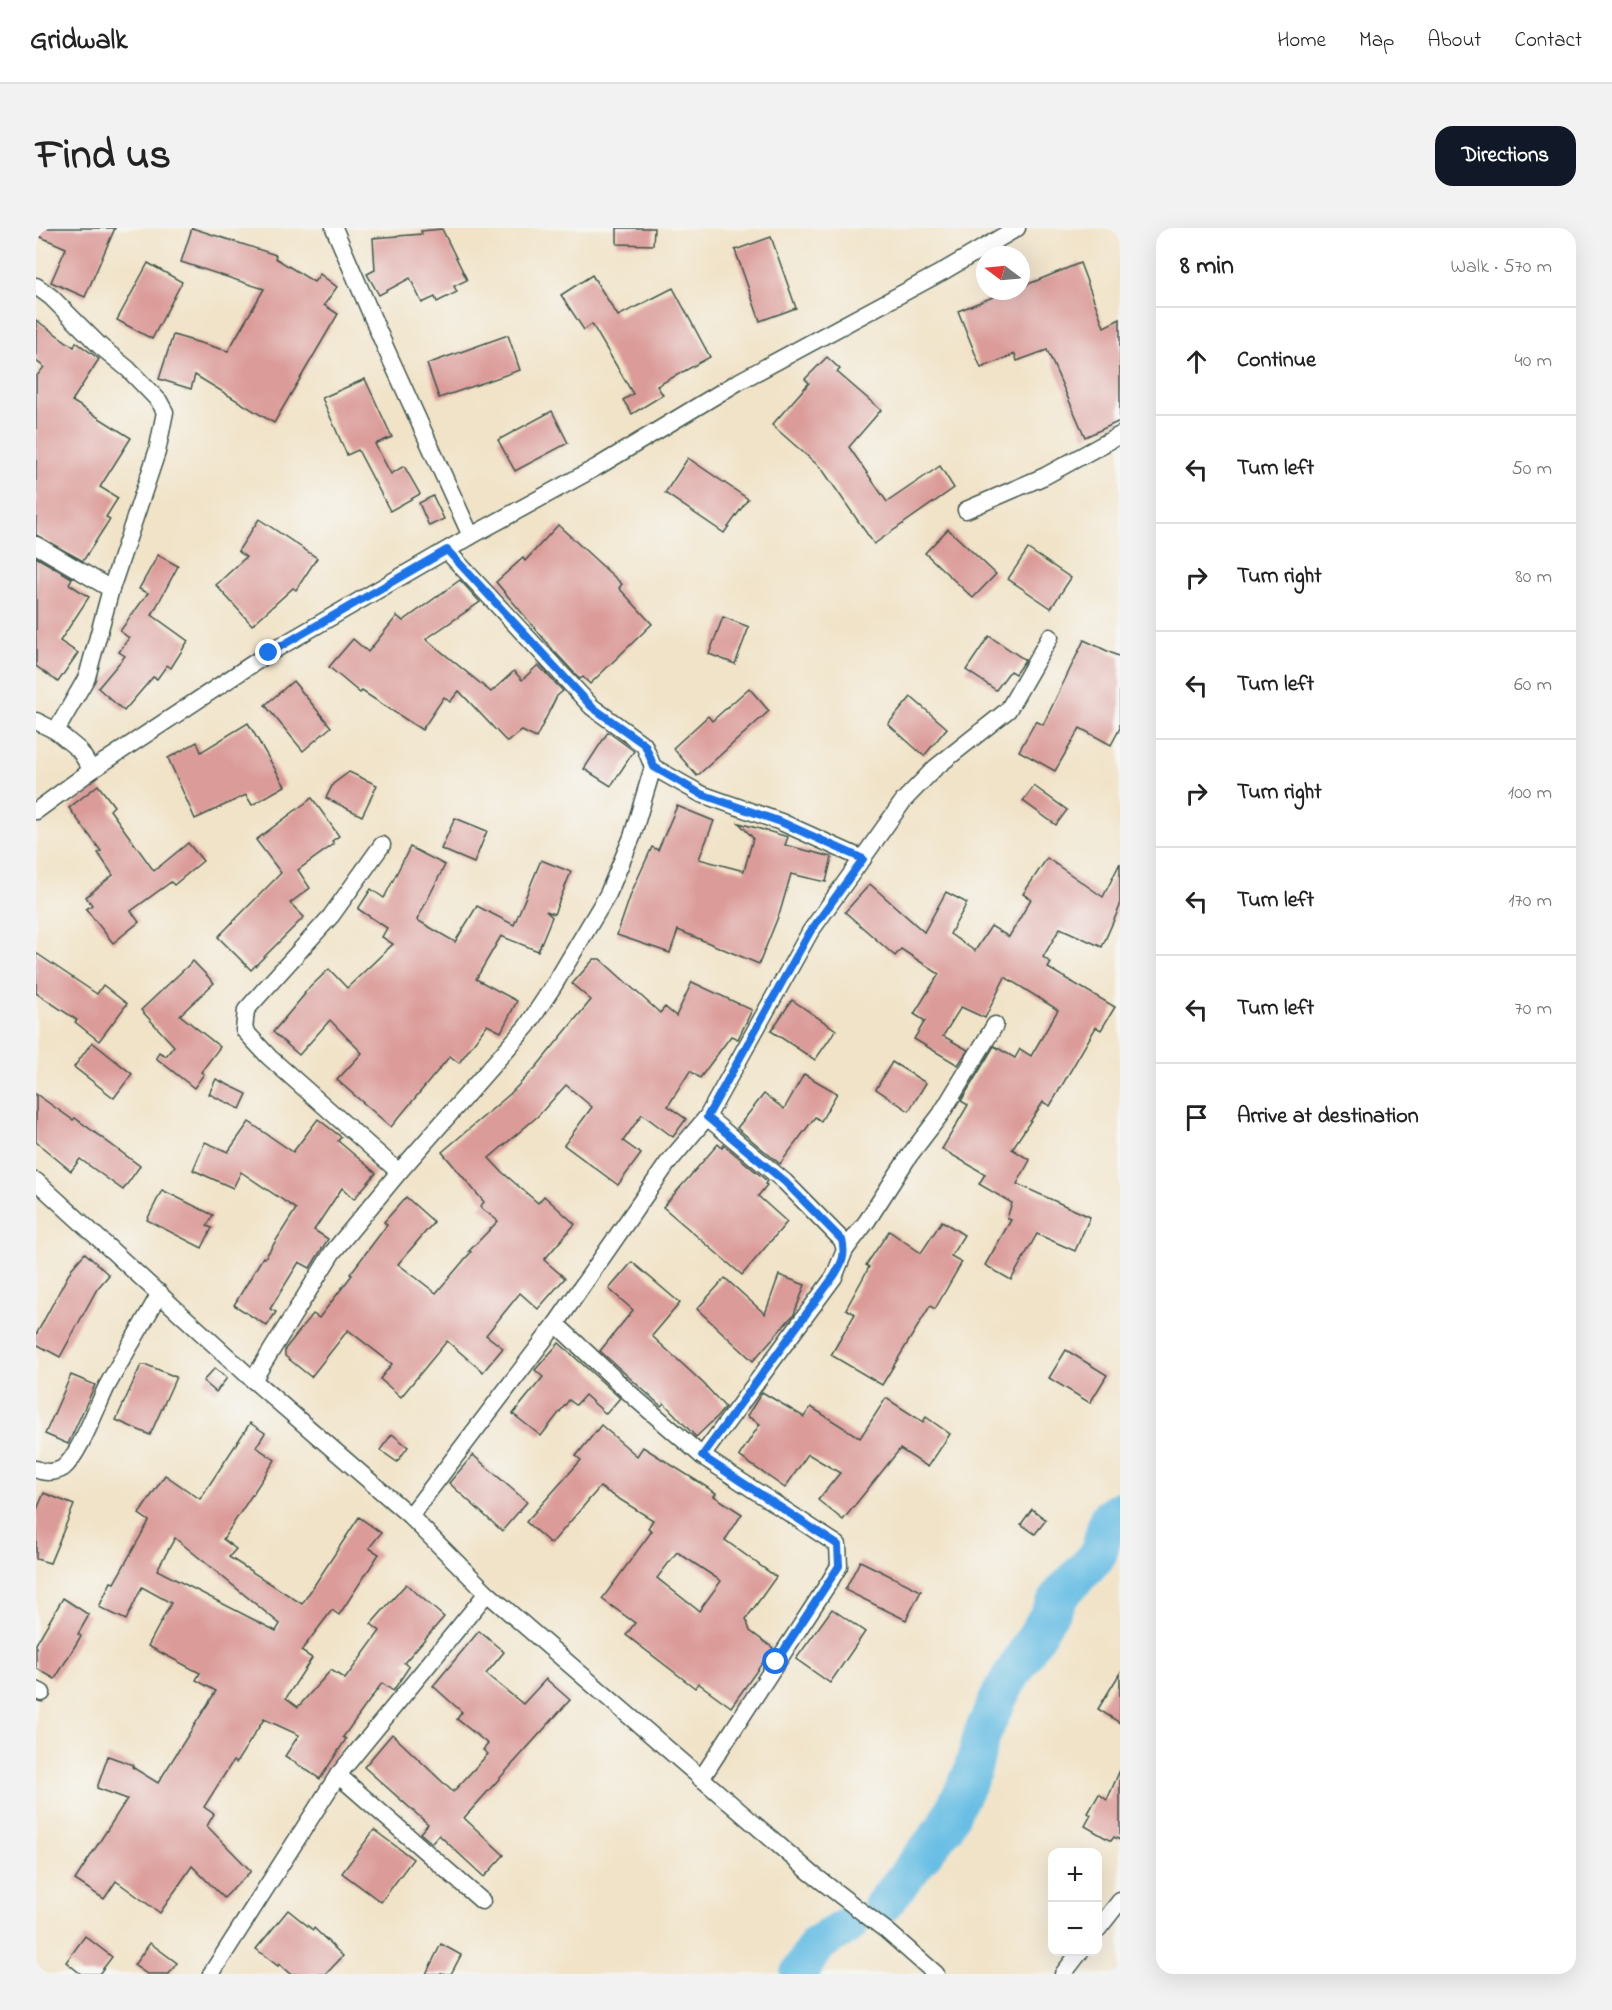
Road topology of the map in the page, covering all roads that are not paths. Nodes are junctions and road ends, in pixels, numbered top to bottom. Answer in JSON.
{"nodes":[{"id":1,"x":334,"y":228,"type":"edge"},
{"id":2,"x":1017,"y":228,"type":"edge"},
{"id":3,"x":36,"y":286,"type":"edge"},
{"id":4,"x":1120,"y":435,"type":"edge"},
{"id":5,"x":966,"y":510,"type":"dead end"},
{"id":6,"x":471,"y":536,"type":"junction"},
{"id":7,"x":36,"y":545,"type":"edge"},
{"id":8,"x":447,"y":550,"type":"junction"},
{"id":9,"x":111,"y":589,"type":"junction"},
{"id":10,"x":1050,"y":637,"type":"dead end"},
{"id":11,"x":36,"y":721,"type":"edge"},
{"id":12,"x":56,"y":731,"type":"junction"},
{"id":13,"x":654,"y":767,"type":"junction"},
{"id":14,"x":92,"y":770,"type":"junction"},
{"id":15,"x":36,"y":811,"type":"edge"},
{"id":16,"x":382,"y":845,"type":"dead end"},
{"id":17,"x":863,"y":859,"type":"junction"},
{"id":18,"x":995,"y":1025,"type":"dead end"},
{"id":19,"x":707,"y":1117,"type":"junction"},
{"id":20,"x":399,"y":1172,"type":"junction"},
{"id":21,"x":36,"y":1181,"type":"edge"},
{"id":22,"x":845,"y":1250,"type":"junction"},
{"id":23,"x":160,"y":1293,"type":"junction"},
{"id":24,"x":556,"y":1324,"type":"junction"},
{"id":25,"x":253,"y":1380,"type":"junction"},
{"id":26,"x":702,"y":1456,"type":"junction"},
{"id":27,"x":36,"y":1469,"type":"edge"},
{"id":28,"x":410,"y":1516,"type":"junction"},
{"id":29,"x":487,"y":1593,"type":"junction"},
{"id":30,"x":338,"y":1775,"type":"junction"},
{"id":31,"x":700,"y":1779,"type":"junction"},
{"id":32,"x":482,"y":1901,"type":"dead end"},
{"id":33,"x":1120,"y":1901,"type":"edge"},
{"id":34,"x":1102,"y":1924,"type":"edge"},
{"id":35,"x":1077,"y":1956,"type":"edge"},
{"id":36,"x":211,"y":1974,"type":"edge"},
{"id":37,"x":936,"y":1974,"type":"edge"},
{"id":38,"x":1063,"y":1974,"type":"edge"}],
"edges":[{"from":1,"to":6,"type":"street"},
{"from":2,"to":6,"type":"street"},
{"from":3,"to":9,"type":"street"},
{"from":4,"to":5,"type":"street"},
{"from":6,"to":8,"type":"street"},
{"from":7,"to":9,"type":"street"},
{"from":8,"to":13,"type":"street"},
{"from":8,"to":14,"type":"street"},
{"from":9,"to":12,"type":"street"},
{"from":10,"to":17,"type":"street"},
{"from":11,"to":12,"type":"street"},
{"from":12,"to":14,"type":"street"},
{"from":13,"to":17,"type":"street"},
{"from":13,"to":20,"type":"street"},
{"from":14,"to":15,"type":"street"},
{"from":16,"to":20,"type":"street"},
{"from":17,"to":19,"type":"street"},
{"from":18,"to":22,"type":"street"},
{"from":19,"to":22,"type":"street"},
{"from":19,"to":24,"type":"street"},
{"from":20,"to":25,"type":"street"},
{"from":21,"to":23,"type":"street"},
{"from":22,"to":26,"type":"street"},
{"from":23,"to":25,"type":"street"},
{"from":23,"to":27,"type":"street"},
{"from":24,"to":26,"type":"street"},
{"from":24,"to":28,"type":"street"},
{"from":25,"to":28,"type":"street"},
{"from":26,"to":31,"type":"street"},
{"from":28,"to":29,"type":"street"},
{"from":29,"to":30,"type":"street"},
{"from":29,"to":31,"type":"street"},
{"from":30,"to":32,"type":"street"},
{"from":30,"to":36,"type":"street"},
{"from":31,"to":37,"type":"street"},
{"from":33,"to":34,"type":"street"},
{"from":35,"to":38,"type":"street"}]}
